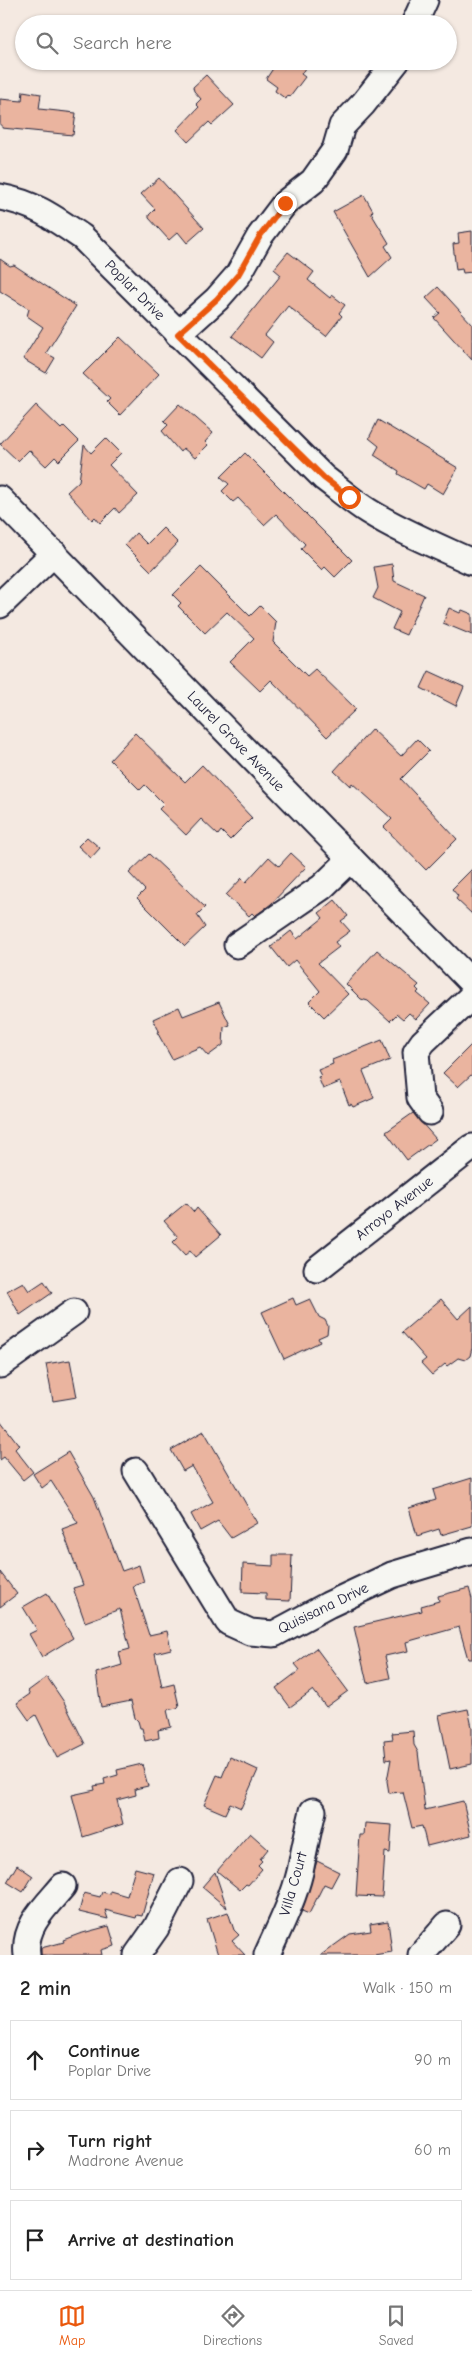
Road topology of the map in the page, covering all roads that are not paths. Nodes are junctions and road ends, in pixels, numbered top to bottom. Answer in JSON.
{"nodes":[{"id":1,"x":425,"y":0,"type":"edge"},
{"id":2,"x":418,"y":15,"type":"edge"},
{"id":3,"x":390,"y":70,"type":"edge"},
{"id":4,"x":0,"y":197,"type":"edge"},
{"id":5,"x":178,"y":334,"type":"junction"},
{"id":6,"x":0,"y":499,"type":"edge"},
{"id":7,"x":54,"y":553,"type":"junction"},
{"id":8,"x":472,"y":562,"type":"edge"},
{"id":9,"x":0,"y":606,"type":"edge"},
{"id":10,"x":351,"y":859,"type":"junction"},
{"id":11,"x":238,"y":945,"type":"dead end"},
{"id":12,"x":471,"y":984,"type":"edge"},
{"id":13,"x":430,"y":1112,"type":"dead end"},
{"id":14,"x":472,"y":1147,"type":"edge"},
{"id":15,"x":316,"y":1269,"type":"dead end"},
{"id":16,"x":74,"y":1312,"type":"dead end"},
{"id":17,"x":0,"y":1365,"type":"edge"},
{"id":18,"x":136,"y":1471,"type":"dead end"},
{"id":19,"x":472,"y":1551,"type":"edge"},
{"id":20,"x":313,"y":1811,"type":"dead end"},
{"id":21,"x":180,"y":1880,"type":"dead end"},
{"id":22,"x":63,"y":1886,"type":"dead end"},
{"id":23,"x":447,"y":1925,"type":"dead end"},
{"id":24,"x":27,"y":1955,"type":"edge"},
{"id":25,"x":137,"y":1955,"type":"edge"},
{"id":26,"x":267,"y":1955,"type":"edge"},
{"id":27,"x":421,"y":1955,"type":"edge"}],
"edges":[{"from":1,"to":2,"type":"street"},
{"from":3,"to":5,"type":"street"},
{"from":4,"to":5,"type":"street","name":"Poplar Drive"},
{"from":5,"to":8,"type":"street","name":"Poplar Drive"},
{"from":6,"to":7,"type":"street","name":"Laurel Grove Avenue"},
{"from":7,"to":9,"type":"street"},
{"from":7,"to":10,"type":"street","name":"Laurel Grove Avenue"},
{"from":10,"to":11,"type":"street"},
{"from":10,"to":12,"type":"street","name":"Laurel Grove Avenue"},
{"from":12,"to":13,"type":"street"},
{"from":14,"to":15,"type":"street","name":"Arroyo Avenue"},
{"from":16,"to":17,"type":"street"},
{"from":18,"to":19,"type":"street","name":"Quisisana Drive"},
{"from":20,"to":26,"type":"street","name":"Villa Court"},
{"from":21,"to":25,"type":"street"},
{"from":22,"to":24,"type":"street"},
{"from":23,"to":27,"type":"street"}]}
